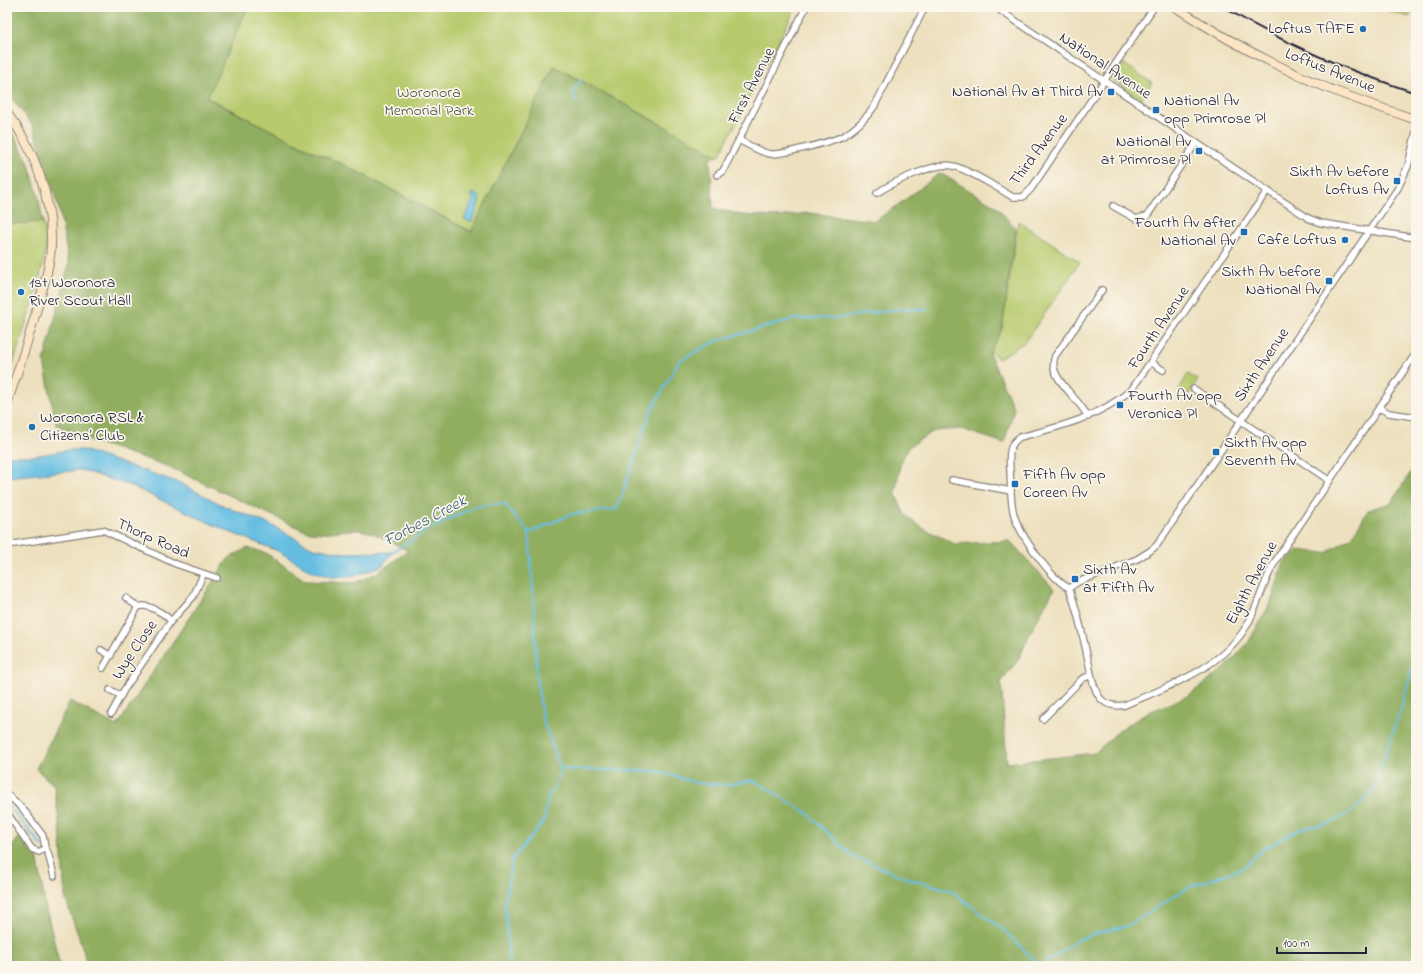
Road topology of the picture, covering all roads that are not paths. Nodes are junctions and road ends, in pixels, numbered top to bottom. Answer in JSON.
{"nodes":[{"id":1,"x":806,"y":7,"type":"edge"},
{"id":2,"x":925,"y":7,"type":"edge"},
{"id":3,"x":995,"y":7,"type":"edge"},
{"id":4,"x":1154,"y":7,"type":"edge"},
{"id":5,"x":1175,"y":7,"type":"edge"},
{"id":6,"x":1105,"y":81,"type":"junction"},
{"id":7,"x":7,"y":113,"type":"edge"},
{"id":8,"x":1415,"y":120,"type":"edge"},
{"id":9,"x":1416,"y":132,"type":"edge"},
{"id":10,"x":739,"y":140,"type":"junction"},
{"id":11,"x":1196,"y":143,"type":"junction"},
{"id":12,"x":717,"y":175,"type":"dead end"},
{"id":13,"x":1266,"y":191,"type":"junction"},
{"id":14,"x":877,"y":193,"type":"dead end"},
{"id":15,"x":1113,"y":206,"type":"dead end"},
{"id":16,"x":1369,"y":231,"type":"junction"},
{"id":17,"x":1416,"y":238,"type":"edge"},
{"id":18,"x":1102,"y":290,"type":"dead end"},
{"id":19,"x":1416,"y":353,"type":"edge"},
{"id":20,"x":1152,"y":363,"type":"junction"},
{"id":21,"x":1163,"y":370,"type":"dead end"},
{"id":22,"x":1194,"y":388,"type":"dead end"},
{"id":23,"x":7,"y":404,"type":"edge"},
{"id":24,"x":1379,"y":408,"type":"junction"},
{"id":25,"x":1088,"y":417,"type":"junction"},
{"id":26,"x":1416,"y":417,"type":"edge"},
{"id":27,"x":1240,"y":421,"type":"junction"},
{"id":28,"x":952,"y":480,"type":"dead end"},
{"id":29,"x":1330,"y":481,"type":"junction"},
{"id":30,"x":1011,"y":491,"type":"junction"},
{"id":31,"x":7,"y":542,"type":"edge"},
{"id":32,"x":203,"y":575,"type":"junction"},
{"id":33,"x":217,"y":578,"type":"dead end"},
{"id":34,"x":1069,"y":588,"type":"junction"},
{"id":35,"x":126,"y":598,"type":"dead end"},
{"id":36,"x":138,"y":606,"type":"junction"},
{"id":37,"x":171,"y":621,"type":"junction"},
{"id":38,"x":101,"y":650,"type":"dead end"},
{"id":39,"x":111,"y":656,"type":"junction"},
{"id":40,"x":103,"y":668,"type":"dead end"},
{"id":41,"x":1091,"y":675,"type":"junction"},
{"id":42,"x":110,"y":690,"type":"dead end"},
{"id":43,"x":120,"y":695,"type":"junction"},
{"id":44,"x":111,"y":714,"type":"dead end"},
{"id":45,"x":1043,"y":719,"type":"dead end"},
{"id":46,"x":7,"y":794,"type":"edge"},
{"id":47,"x":7,"y":813,"type":"edge"},
{"id":48,"x":45,"y":848,"type":"junction"},
{"id":49,"x":54,"y":876,"type":"dead end"}],
"edges":[{"from":1,"to":10,"type":"street","name":"First Avenue"},
{"from":2,"to":10,"type":"street"},
{"from":3,"to":6,"type":"street","name":"National Avenue"},
{"from":4,"to":6,"type":"street","name":"Third Avenue"},
{"from":5,"to":8,"type":"street","name":"Loftus Avenue"},
{"from":6,"to":11,"type":"street","name":"National Avenue"},
{"from":6,"to":14,"type":"street","name":"Third Avenue"},
{"from":7,"to":23,"type":"street"},
{"from":9,"to":16,"type":"street","name":"Sixth Avenue"},
{"from":10,"to":12,"type":"street","name":"First Avenue"},
{"from":11,"to":13,"type":"street","name":"National Avenue"},
{"from":11,"to":15,"type":"street"},
{"from":13,"to":16,"type":"street","name":"National Avenue"},
{"from":13,"to":20,"type":"street","name":"Fourth Avenue"},
{"from":16,"to":17,"type":"street","name":"National Avenue"},
{"from":16,"to":27,"type":"street","name":"Sixth Avenue"},
{"from":18,"to":25,"type":"street"},
{"from":19,"to":24,"type":"street","name":"Eighth Avenue"},
{"from":20,"to":21,"type":"street"},
{"from":20,"to":25,"type":"street","name":"Fourth Avenue"},
{"from":22,"to":27,"type":"street"},
{"from":24,"to":26,"type":"street"},
{"from":24,"to":29,"type":"street","name":"Eighth Avenue"},
{"from":25,"to":30,"type":"street","name":"Fourth Avenue"},
{"from":27,"to":29,"type":"street"},
{"from":27,"to":34,"type":"street","name":"Sixth Avenue"},
{"from":28,"to":30,"type":"street"},
{"from":29,"to":41,"type":"street","name":"Eighth Avenue"},
{"from":30,"to":34,"type":"street"},
{"from":31,"to":32,"type":"street","name":"Thorp Road"},
{"from":32,"to":33,"type":"street","name":"Thorp Road"},
{"from":32,"to":37,"type":"street","name":"Wye Close"},
{"from":34,"to":41,"type":"street","name":"Eighth Avenue"},
{"from":35,"to":36,"type":"street","name":"Wye Close"},
{"from":36,"to":37,"type":"street","name":"Wye Close"},
{"from":36,"to":39,"type":"street","name":"Wye Close"},
{"from":37,"to":43,"type":"street","name":"Wye Close"},
{"from":38,"to":39,"type":"street","name":"Wye Close"},
{"from":39,"to":40,"type":"street","name":"Wye Close"},
{"from":41,"to":45,"type":"street"},
{"from":42,"to":43,"type":"street","name":"Wye Close"},
{"from":43,"to":44,"type":"street","name":"Wye Close"},
{"from":46,"to":48,"type":"street"},
{"from":47,"to":48,"type":"street"},
{"from":48,"to":49,"type":"street"}]}
